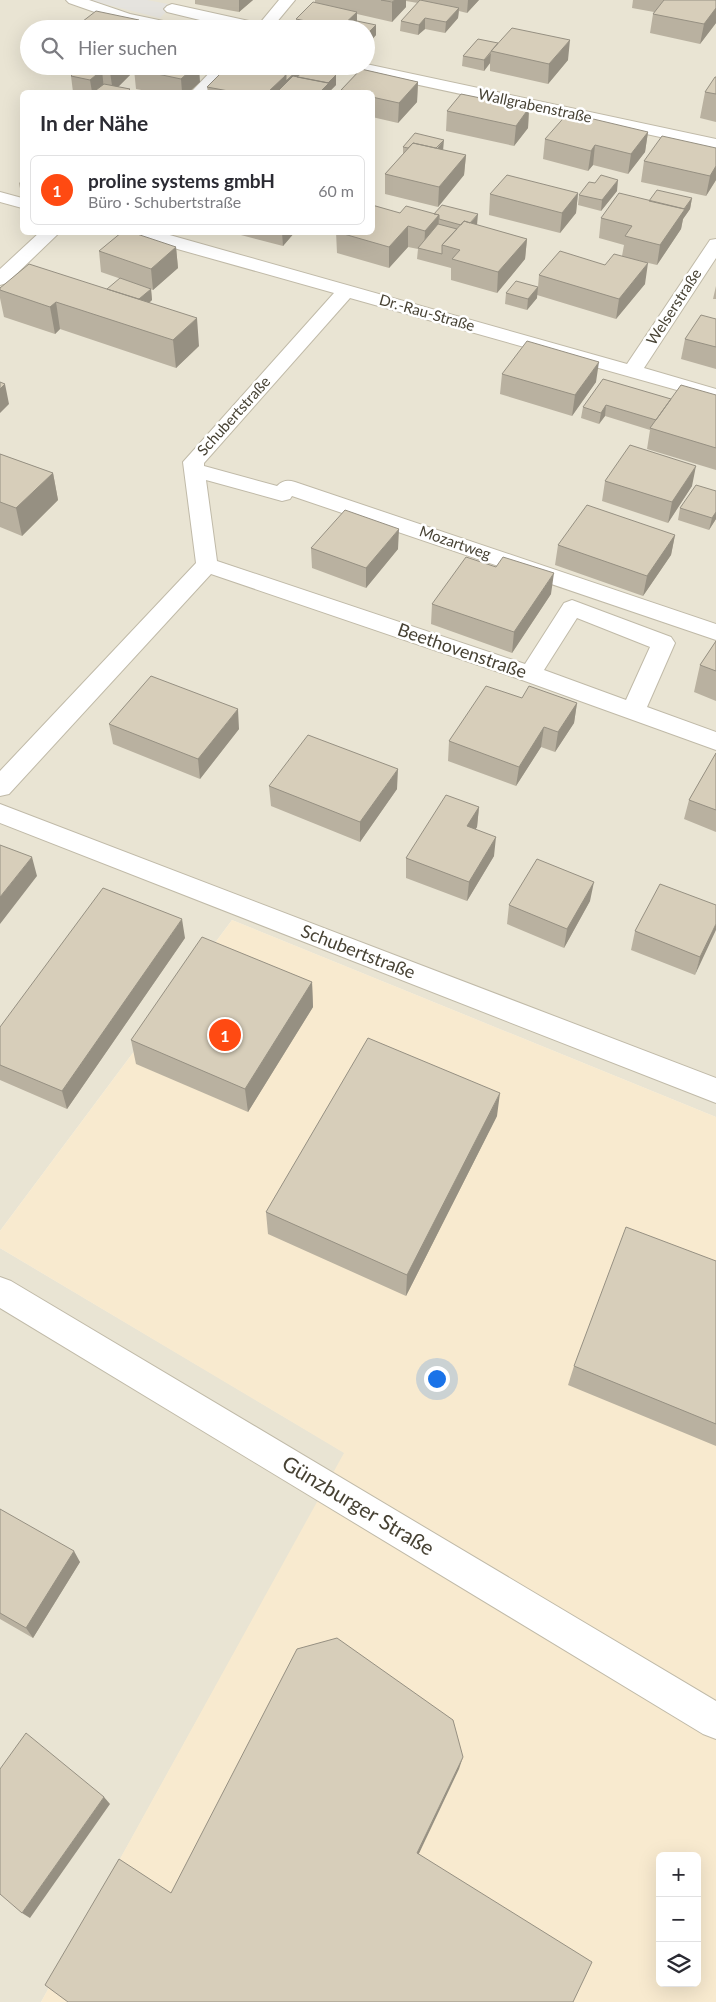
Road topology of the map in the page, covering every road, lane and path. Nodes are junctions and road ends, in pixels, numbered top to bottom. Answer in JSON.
{"nodes":[{"id":1,"x":74,"y":0,"type":"edge"},
{"id":2,"x":288,"y":0,"type":"edge"},
{"id":3,"x":172,"y":10,"type":"dead end"},
{"id":4,"x":136,"y":20,"type":"edge"},
{"id":5,"x":223,"y":20,"type":"edge"},
{"id":6,"x":271,"y":20,"type":"edge"},
{"id":7,"x":375,"y":71,"type":"edge"},
{"id":8,"x":216,"y":75,"type":"edge"},
{"id":9,"x":201,"y":90,"type":"edge"},
{"id":10,"x":716,"y":144,"type":"edge"},
{"id":11,"x":0,"y":197,"type":"edge"},
{"id":12,"x":20,"y":202,"type":"edge"},
{"id":13,"x":48,"y":235,"type":"edge"},
{"id":14,"x":148,"y":235,"type":"edge"},
{"id":15,"x":716,"y":244,"type":"edge"},
{"id":16,"x":0,"y":279,"type":"edge"},
{"id":17,"x":347,"y":290,"type":"junction"},
{"id":18,"x":632,"y":371,"type":"junction"},
{"id":19,"x":716,"y":395,"type":"edge"},
{"id":20,"x":194,"y":470,"type":"junction"},
{"id":21,"x":207,"y":565,"type":"junction"},
{"id":22,"x":716,"y":632,"type":"edge"},
{"id":23,"x":530,"y":674,"type":"junction"},
{"id":24,"x":633,"y":711,"type":"junction"},
{"id":25,"x":716,"y":741,"type":"edge"},
{"id":26,"x":0,"y":787,"type":"edge"},
{"id":27,"x":0,"y":813,"type":"edge"},
{"id":28,"x":716,"y":1091,"type":"edge"},
{"id":29,"x":0,"y":1291,"type":"edge"},
{"id":30,"x":716,"y":1721,"type":"edge"}],
"edges":[{"from":1,"to":4,"type":"street"},
{"from":2,"to":6,"type":"street"},
{"from":3,"to":5,"type":"street"},
{"from":7,"to":10,"type":"street","name":"Wallgrabenstraße"},
{"from":8,"to":9,"type":"street"},
{"from":11,"to":12,"type":"street"},
{"from":13,"to":16,"type":"street"},
{"from":14,"to":17,"type":"street","name":"Dr.-Rau-Straße"},
{"from":15,"to":18,"type":"street","name":"Welserstraße"},
{"from":17,"to":18,"type":"street","name":"Dr.-Rau-Straße"},
{"from":17,"to":20,"type":"street","name":"Schubertstraße"},
{"from":18,"to":19,"type":"street","name":"Dr.-Rau-Straße"},
{"from":20,"to":21,"type":"street","name":"Schubertstraße"},
{"from":20,"to":22,"type":"street","name":"Mozartweg"},
{"from":21,"to":23,"type":"street","name":"Beethovenstraße"},
{"from":21,"to":26,"type":"street"},
{"from":23,"to":24,"type":"street","name":"Beethovenstraße"},
{"from":23,"to":24,"type":"street"},
{"from":24,"to":25,"type":"street","name":"Beethovenstraße"},
{"from":27,"to":28,"type":"street","name":"Schubertstraße"},
{"from":29,"to":30,"type":"street","name":"Günzburger Straße"}]}
